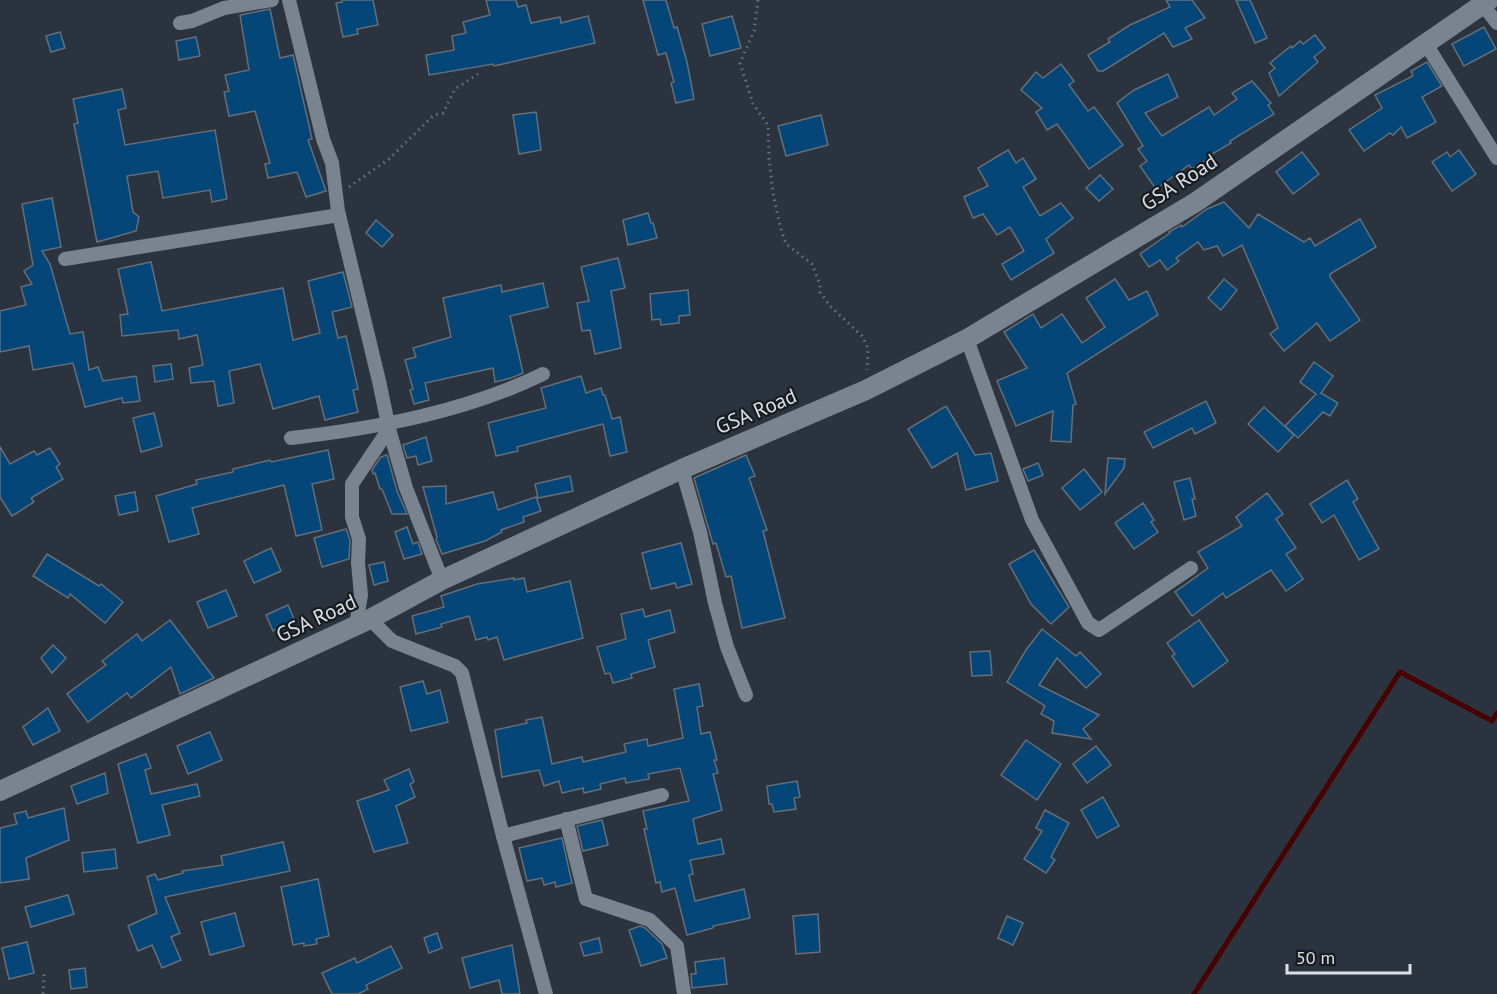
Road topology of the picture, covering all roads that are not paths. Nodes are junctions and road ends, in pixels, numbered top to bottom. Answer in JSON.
{"nodes":[{"id":1,"x":272,"y":0,"type":"edge"},
{"id":2,"x":289,"y":0,"type":"edge"},
{"id":3,"x":1484,"y":2,"type":"edge"},
{"id":4,"x":180,"y":23,"type":"dead end"},
{"id":5,"x":1497,"y":23,"type":"edge"},
{"id":6,"x":1426,"y":44,"type":"junction"},
{"id":7,"x":1497,"y":158,"type":"edge"},
{"id":8,"x":337,"y":208,"type":"junction"},
{"id":9,"x":65,"y":259,"type":"dead end"},
{"id":10,"x":967,"y":339,"type":"junction"},
{"id":11,"x":543,"y":374,"type":"dead end"},
{"id":12,"x":388,"y":426,"type":"junction"},
{"id":13,"x":291,"y":438,"type":"dead end"},
{"id":14,"x":682,"y":469,"type":"junction"},
{"id":15,"x":1191,"y":568,"type":"dead end"},
{"id":16,"x":442,"y":580,"type":"junction"},
{"id":17,"x":363,"y":622,"type":"junction"},
{"id":18,"x":746,"y":696,"type":"dead end"},
{"id":19,"x":0,"y":791,"type":"edge"},
{"id":20,"x":662,"y":795,"type":"dead end"},
{"id":21,"x":566,"y":819,"type":"junction"},
{"id":22,"x":503,"y":836,"type":"junction"},
{"id":23,"x":546,"y":994,"type":"edge"},
{"id":24,"x":684,"y":994,"type":"edge"}],
"edges":[{"from":1,"to":4,"type":"street"},
{"from":2,"to":8,"type":"street"},
{"from":3,"to":5,"type":"street"},
{"from":3,"to":6,"type":"street","name":"GSA Road"},
{"from":6,"to":7,"type":"street"},
{"from":6,"to":10,"type":"street","name":"GSA Road"},
{"from":8,"to":9,"type":"street"},
{"from":8,"to":12,"type":"street"},
{"from":10,"to":14,"type":"street","name":"GSA Road"},
{"from":10,"to":15,"type":"street"},
{"from":11,"to":12,"type":"street"},
{"from":12,"to":13,"type":"street"},
{"from":12,"to":16,"type":"street"},
{"from":12,"to":17,"type":"street"},
{"from":14,"to":16,"type":"street","name":"GSA Road"},
{"from":14,"to":18,"type":"street"},
{"from":16,"to":17,"type":"street","name":"GSA Road"},
{"from":17,"to":19,"type":"street","name":"GSA Road"},
{"from":17,"to":22,"type":"street"},
{"from":20,"to":21,"type":"street"},
{"from":21,"to":22,"type":"street"},
{"from":21,"to":24,"type":"street"},
{"from":22,"to":23,"type":"street"}]}
